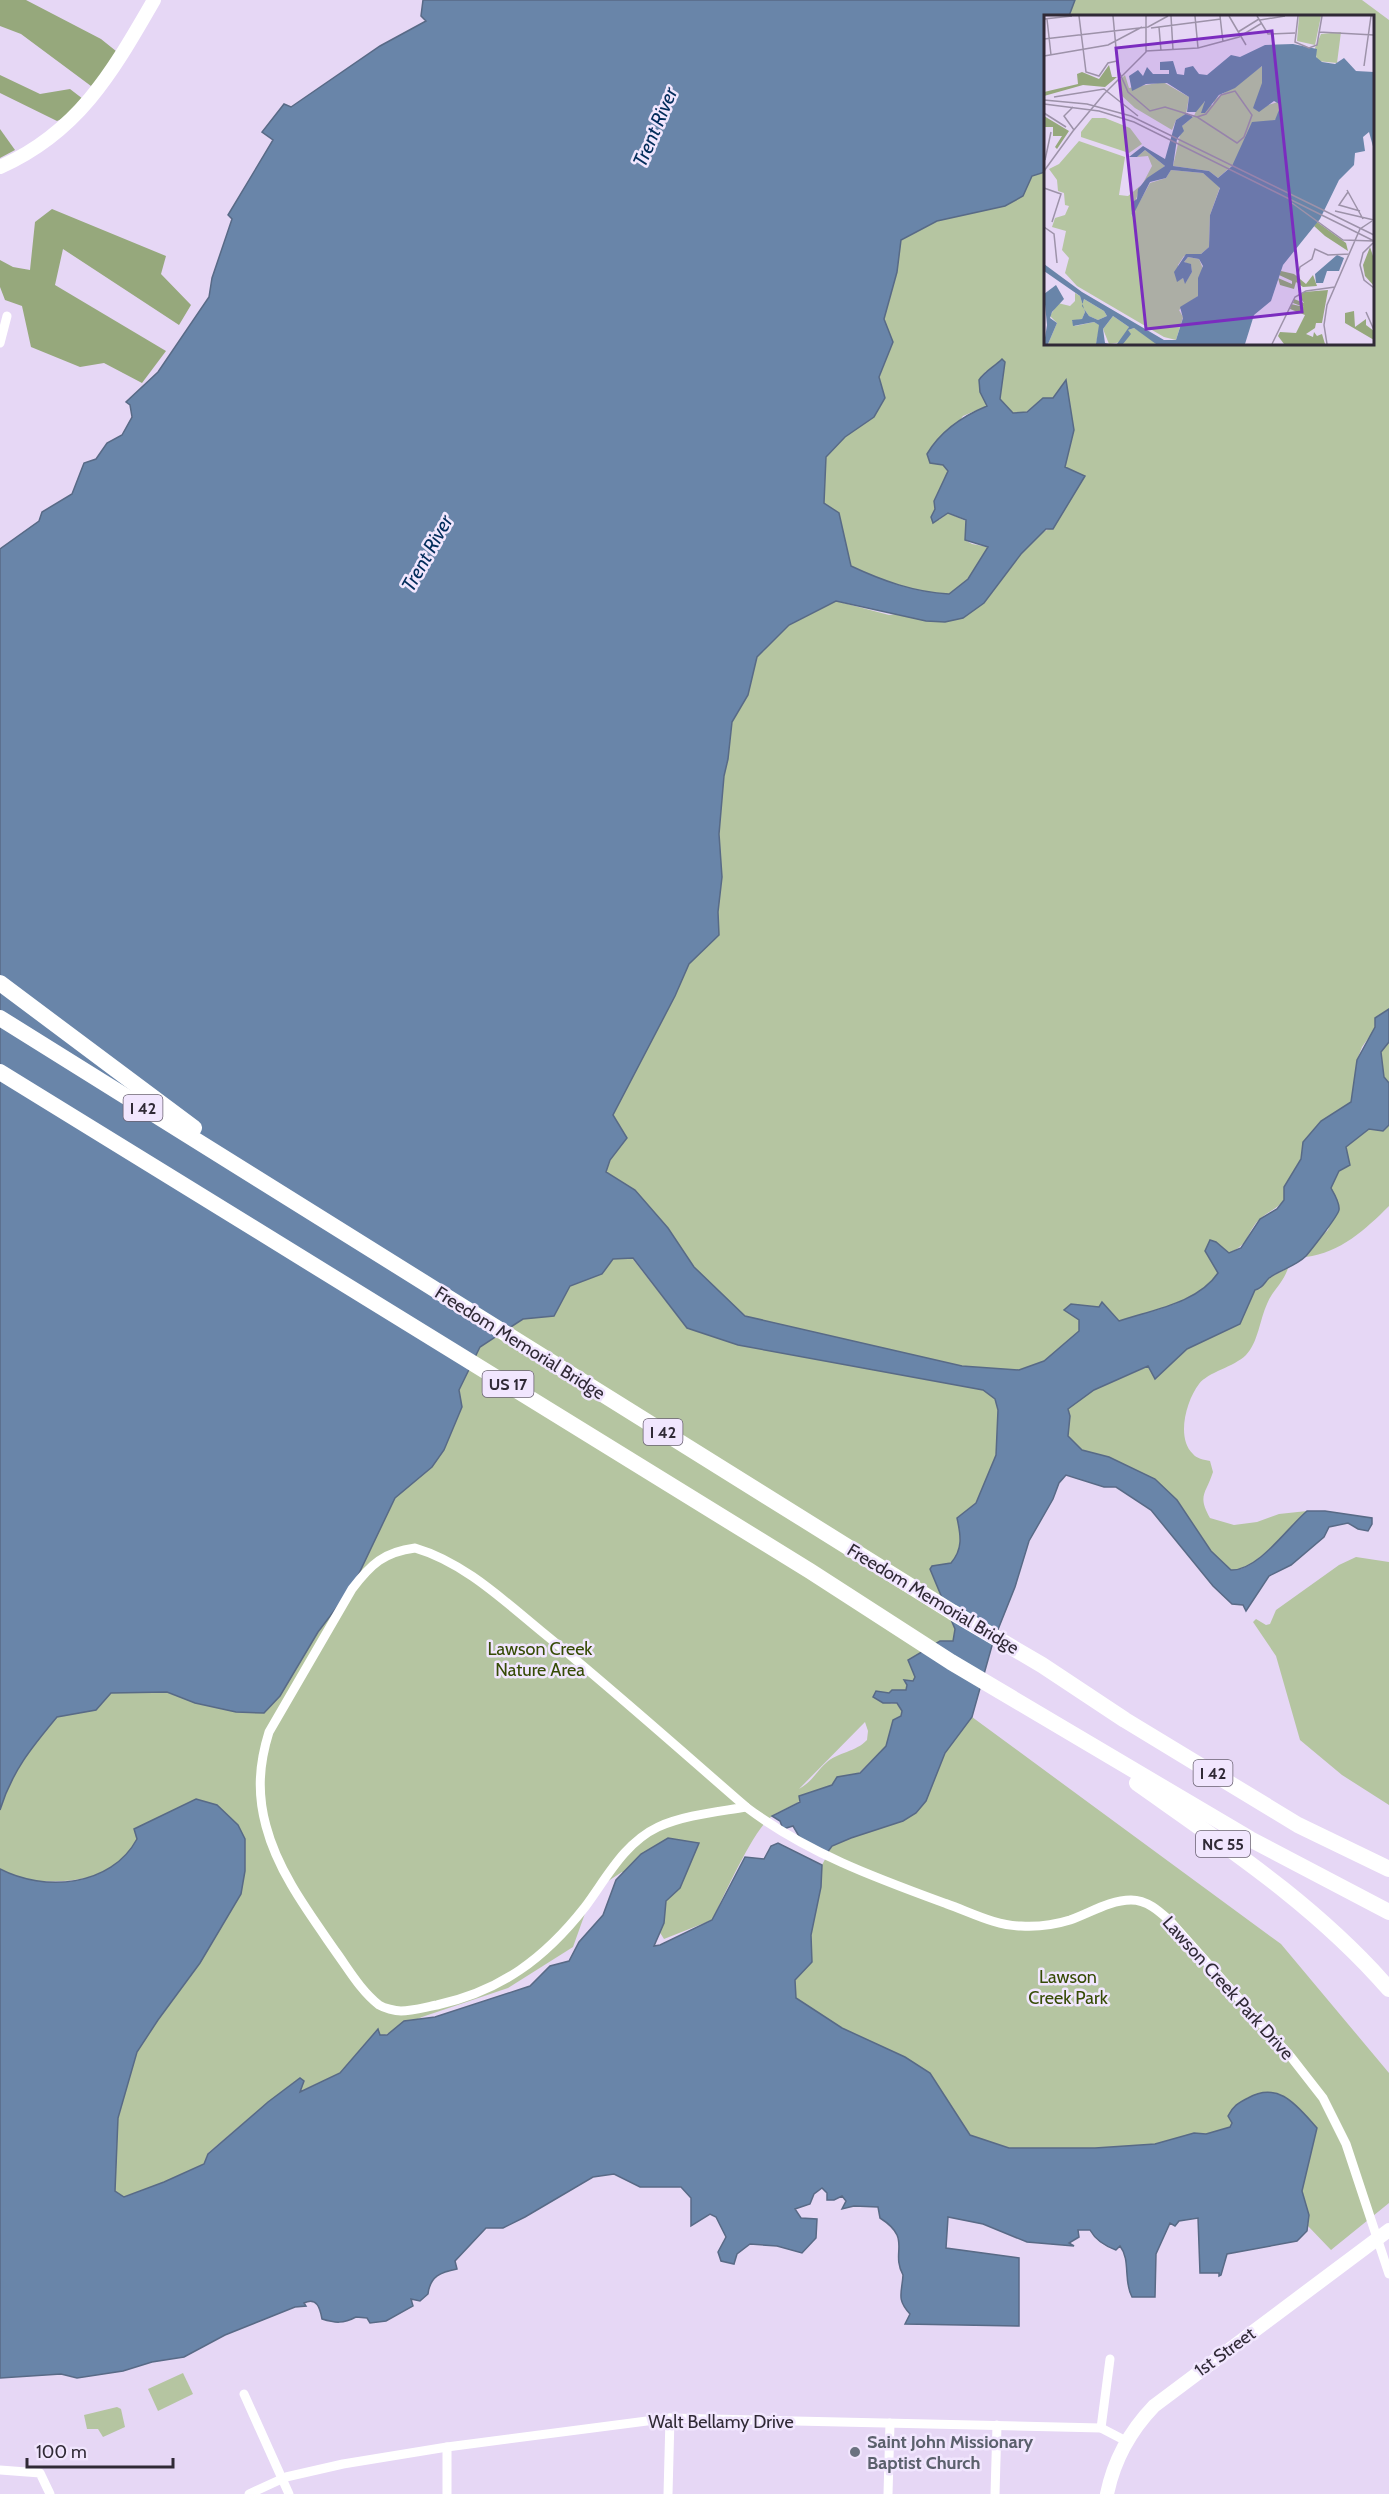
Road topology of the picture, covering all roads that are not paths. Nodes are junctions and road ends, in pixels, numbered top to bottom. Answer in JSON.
{"nodes":[{"id":1,"x":154,"y":0,"type":"edge"},
{"id":2,"x":0,"y":167,"type":"edge"},
{"id":3,"x":7,"y":316,"type":"dead end"},
{"id":4,"x":0,"y":343,"type":"edge"},
{"id":5,"x":0,"y":983,"type":"edge"},
{"id":6,"x":0,"y":1018,"type":"edge"},
{"id":7,"x":0,"y":1072,"type":"edge"},
{"id":8,"x":286,"y":1197,"type":"junction"},
{"id":9,"x":1043,"y":1716,"type":"junction"},
{"id":10,"x":746,"y":1807,"type":"junction"},
{"id":11,"x":1389,"y":1869,"type":"edge"},
{"id":12,"x":1389,"y":1912,"type":"edge"},
{"id":13,"x":1389,"y":1989,"type":"edge"},
{"id":14,"x":1386,"y":2232,"type":"edge"},
{"id":15,"x":1389,"y":2274,"type":"edge"},
{"id":16,"x":1110,"y":2360,"type":"dead end"},
{"id":17,"x":244,"y":2394,"type":"dead end"},
{"id":18,"x":670,"y":2418,"type":"junction"},
{"id":19,"x":890,"y":2423,"type":"junction"},
{"id":20,"x":997,"y":2425,"type":"junction"},
{"id":21,"x":1101,"y":2428,"type":"junction"},
{"id":22,"x":1126,"y":2440,"type":"junction"},
{"id":23,"x":447,"y":2447,"type":"junction"},
{"id":24,"x":0,"y":2470,"type":"edge"},
{"id":25,"x":282,"y":2478,"type":"junction"},
{"id":26,"x":50,"y":2494,"type":"edge"},
{"id":27,"x":249,"y":2494,"type":"edge"},
{"id":28,"x":289,"y":2494,"type":"edge"},
{"id":29,"x":447,"y":2494,"type":"edge"},
{"id":30,"x":668,"y":2494,"type":"edge"},
{"id":31,"x":888,"y":2494,"type":"edge"},
{"id":32,"x":995,"y":2494,"type":"edge"},
{"id":33,"x":1107,"y":2494,"type":"edge"}],
"edges":[{"from":1,"to":2,"type":"main road"},
{"from":3,"to":4,"type":"street"},
{"from":5,"to":8,"type":"highway"},
{"from":6,"to":8,"type":"highway","name":"Freedom Memorial Bridge","number":"I 42"},
{"from":7,"to":9,"type":"highway","number":"US 17"},
{"from":8,"to":11,"type":"highway","name":"Freedom Memorial Bridge","number":"I 42"},
{"from":9,"to":12,"type":"highway","number":"US 17"},
{"from":9,"to":13,"type":"highway","number":"NC 55"},
{"from":10,"to":10,"type":"street","name":"Lawson Creek Park Drive"},
{"from":10,"to":14,"type":"street","name":"Lawson Creek Park Drive"},
{"from":14,"to":15,"type":"street","name":"Lawson Creek Park Drive"},
{"from":14,"to":22,"type":"main road","name":"1st Street"},
{"from":16,"to":21,"type":"street"},
{"from":17,"to":25,"type":"street"},
{"from":18,"to":19,"type":"street","name":"Walt Bellamy Drive"},
{"from":18,"to":23,"type":"street","name":"Walt Bellamy Drive"},
{"from":18,"to":30,"type":"street"},
{"from":19,"to":20,"type":"street","name":"Walt Bellamy Drive"},
{"from":19,"to":31,"type":"street"},
{"from":20,"to":21,"type":"street","name":"Walt Bellamy Drive"},
{"from":20,"to":32,"type":"street"},
{"from":21,"to":22,"type":"street","name":"Walt Bellamy Drive"},
{"from":22,"to":33,"type":"main road","name":"1st Street"},
{"from":23,"to":25,"type":"street","name":"Walt Bellamy Drive"},
{"from":23,"to":29,"type":"street"},
{"from":24,"to":26,"type":"street"},
{"from":25,"to":27,"type":"street","name":"Walt Bellamy Drive"},
{"from":25,"to":28,"type":"street"}]}
